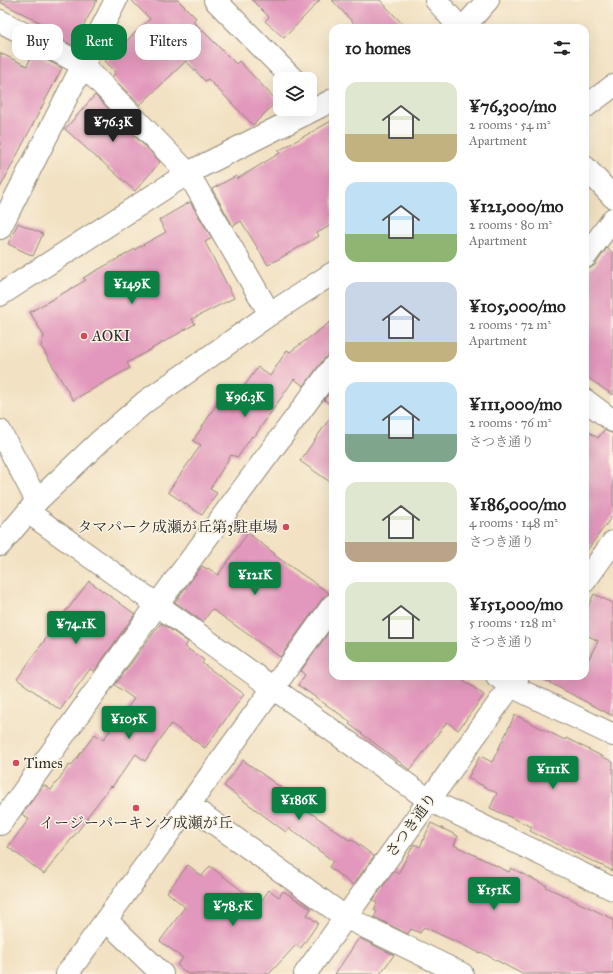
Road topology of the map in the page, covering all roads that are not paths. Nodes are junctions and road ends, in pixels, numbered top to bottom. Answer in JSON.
{"nodes":[{"id":1,"x":116,"y":0,"type":"edge"},
{"id":2,"x":215,"y":0,"type":"edge"},
{"id":3,"x":436,"y":0,"type":"edge"},
{"id":4,"x":488,"y":0,"type":"edge"},
{"id":5,"x":0,"y":21,"type":"edge"},
{"id":6,"x":458,"y":24,"type":"edge"},
{"id":7,"x":466,"y":24,"type":"edge"},
{"id":8,"x":83,"y":65,"type":"junction"},
{"id":9,"x":285,"y":72,"type":"edge"},
{"id":10,"x":613,"y":86,"type":"edge"},
{"id":11,"x":321,"y":101,"type":"edge"},
{"id":12,"x":589,"y":104,"type":"edge"},
{"id":13,"x":589,"y":171,"type":"edge"},
{"id":14,"x":188,"y":173,"type":"junction"},
{"id":15,"x":8,"y":194,"type":"edge"},
{"id":16,"x":613,"y":197,"type":"edge"},
{"id":17,"x":613,"y":219,"type":"edge"},
{"id":18,"x":0,"y":228,"type":"edge"},
{"id":19,"x":589,"y":252,"type":"edge"},
{"id":20,"x":329,"y":276,"type":"edge"},
{"id":21,"x":0,"y":295,"type":"edge"},
{"id":22,"x":270,"y":314,"type":"junction"},
{"id":23,"x":329,"y":376,"type":"edge"},
{"id":24,"x":589,"y":403,"type":"edge"},
{"id":25,"x":613,"y":421,"type":"edge"},
{"id":26,"x":0,"y":431,"type":"edge"},
{"id":27,"x":32,"y":506,"type":"junction"},
{"id":28,"x":613,"y":542,"type":"edge"},
{"id":29,"x":0,"y":545,"type":"edge"},
{"id":30,"x":595,"y":569,"type":"edge"},
{"id":31,"x":157,"y":605,"type":"junction"},
{"id":32,"x":329,"y":611,"type":"edge"},
{"id":33,"x":507,"y":680,"type":"edge"},
{"id":34,"x":510,"y":680,"type":"edge"},
{"id":35,"x":273,"y":688,"type":"junction"},
{"id":36,"x":613,"y":735,"type":"edge"},
{"id":37,"x":429,"y":800,"type":"junction"},
{"id":38,"x":189,"y":805,"type":"junction"},
{"id":39,"x":0,"y":824,"type":"edge"},
{"id":40,"x":613,"y":889,"type":"edge"},
{"id":41,"x":345,"y":917,"type":"junction"},
{"id":42,"x":106,"y":920,"type":"junction"},
{"id":43,"x":67,"y":974,"type":"edge"},
{"id":44,"x":162,"y":974,"type":"edge"},
{"id":45,"x":304,"y":974,"type":"edge"},
{"id":46,"x":462,"y":974,"type":"edge"}],
"edges":[{"from":1,"to":8,"type":"street"},
{"from":2,"to":9,"type":"street"},
{"from":3,"to":6,"type":"street"},
{"from":4,"to":7,"type":"street"},
{"from":5,"to":8,"type":"street"},
{"from":8,"to":14,"type":"street"},
{"from":8,"to":15,"type":"street"},
{"from":10,"to":12,"type":"street"},
{"from":11,"to":14,"type":"street"},
{"from":13,"to":16,"type":"street"},
{"from":14,"to":21,"type":"street"},
{"from":14,"to":22,"type":"street"},
{"from":15,"to":18,"type":"street"},
{"from":17,"to":19,"type":"street"},
{"from":20,"to":22,"type":"street"},
{"from":22,"to":27,"type":"street"},
{"from":23,"to":31,"type":"street"},
{"from":24,"to":25,"type":"street"},
{"from":26,"to":27,"type":"street"},
{"from":27,"to":29,"type":"street"},
{"from":27,"to":31,"type":"street"},
{"from":28,"to":30,"type":"street"},
{"from":31,"to":35,"type":"street"},
{"from":31,"to":39,"type":"street"},
{"from":32,"to":35,"type":"street"},
{"from":33,"to":37,"type":"street","name":"さつき通り"},
{"from":34,"to":36,"type":"street"},
{"from":35,"to":37,"type":"street"},
{"from":35,"to":38,"type":"street"},
{"from":37,"to":40,"type":"street"},
{"from":37,"to":41,"type":"street","name":"さつき通り"},
{"from":38,"to":41,"type":"street"},
{"from":38,"to":42,"type":"street"},
{"from":41,"to":45,"type":"street","name":"さつき通り"},
{"from":41,"to":46,"type":"street"},
{"from":42,"to":43,"type":"street"},
{"from":42,"to":44,"type":"street"}]}
